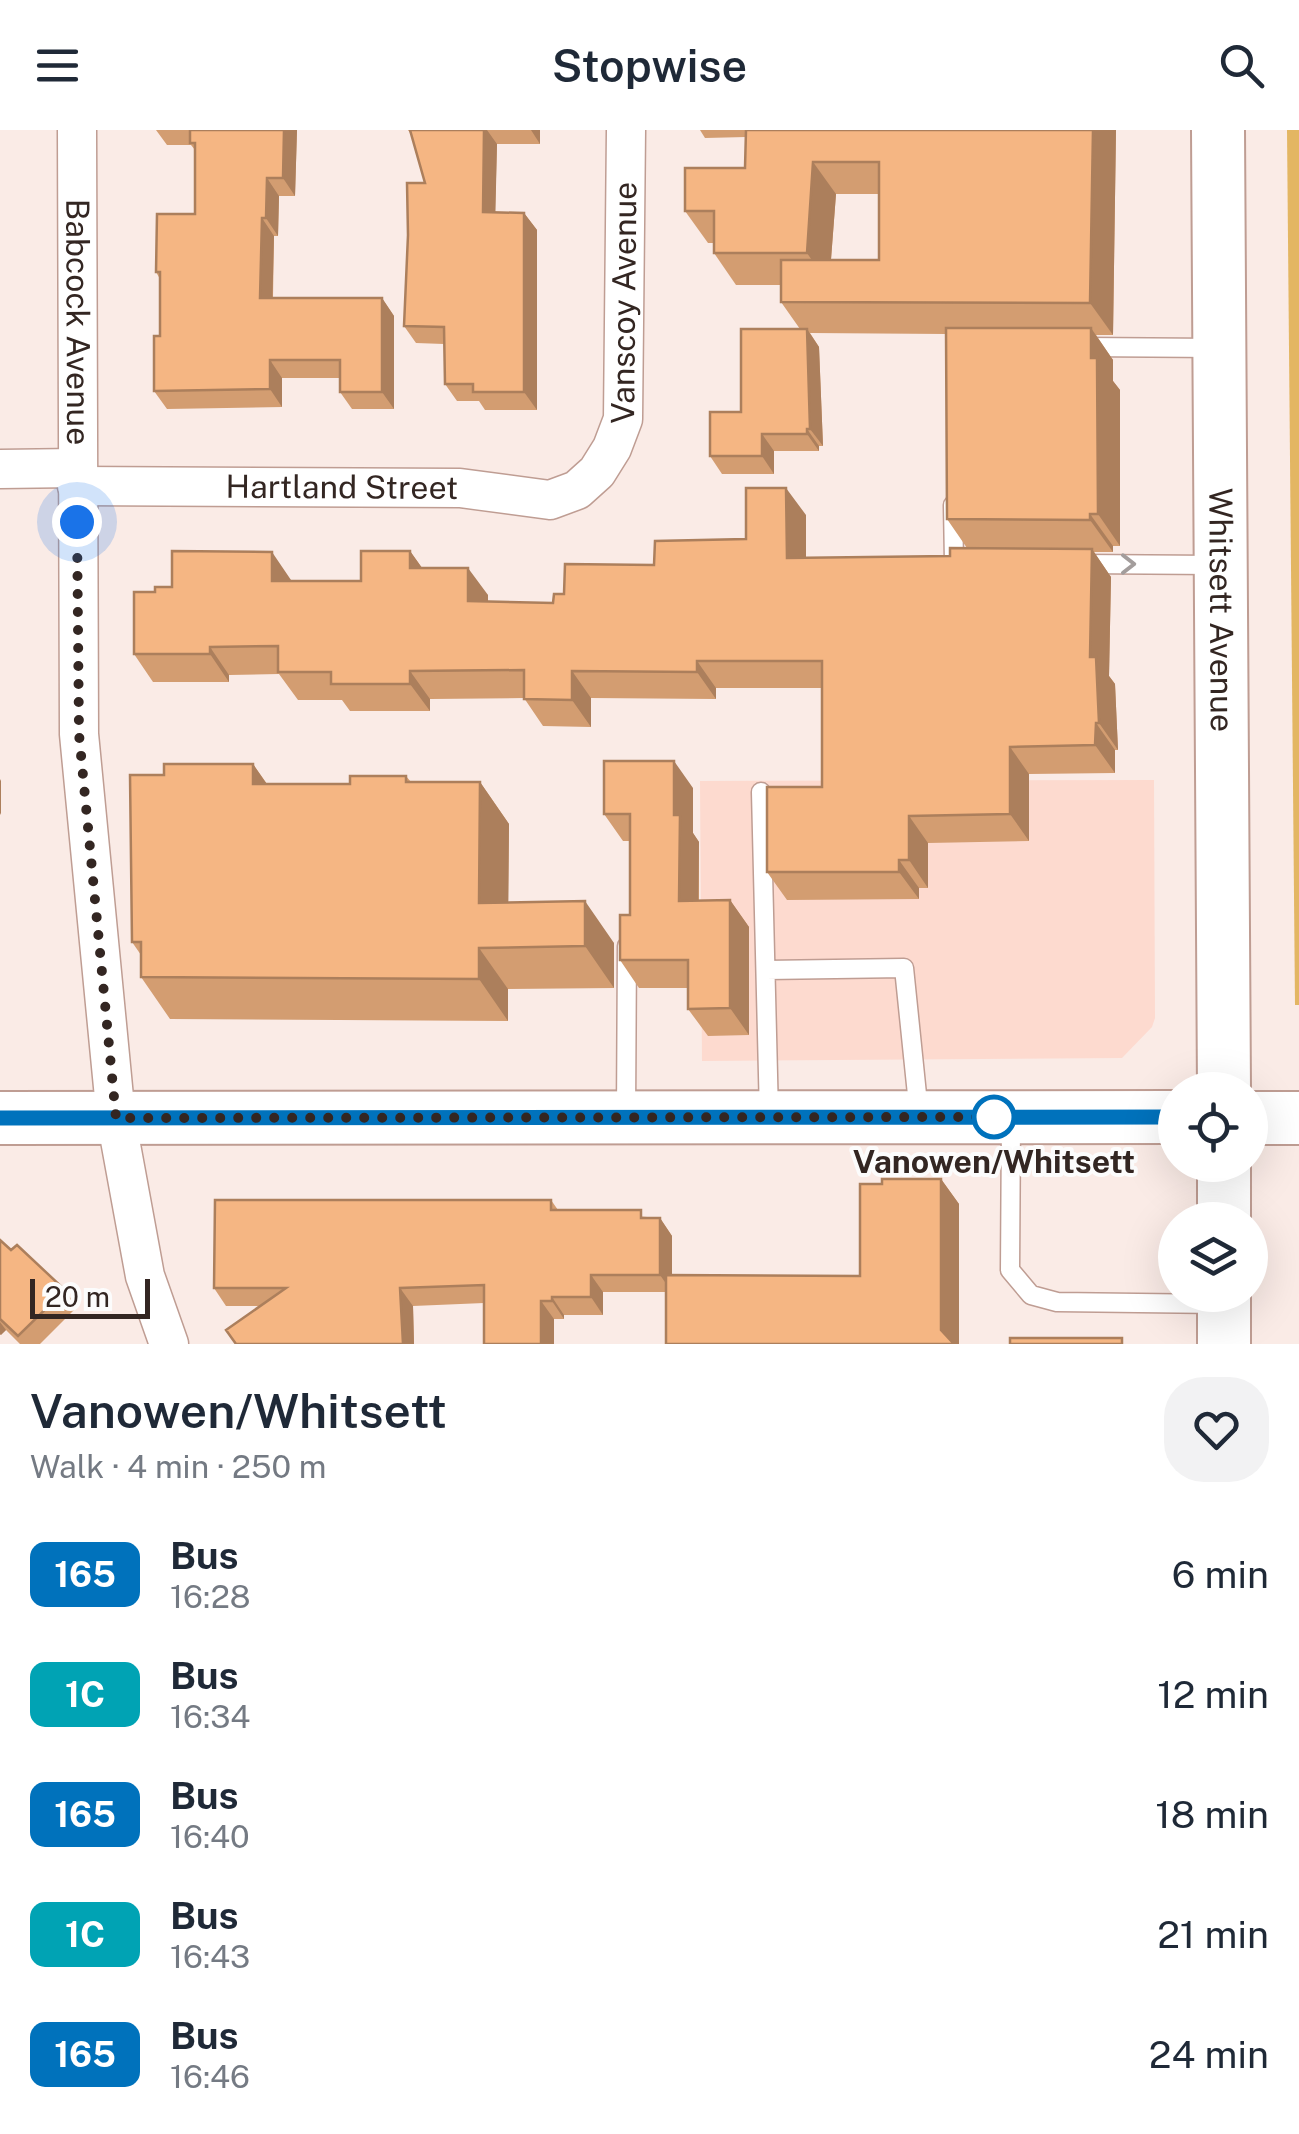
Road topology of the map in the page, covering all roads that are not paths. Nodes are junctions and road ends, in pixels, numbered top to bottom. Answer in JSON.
{"nodes":[{"id":1,"x":77,"y":130,"type":"edge"},
{"id":2,"x":626,"y":130,"type":"edge"},
{"id":3,"x":1218,"y":130,"type":"edge"},
{"id":4,"x":1057,"y":346,"type":"edge"},
{"id":5,"x":1217,"y":348,"type":"junction"},
{"id":6,"x":0,"y":468,"type":"edge"},
{"id":7,"x":598,"y":472,"type":"joint"},
{"id":8,"x":76,"y":477,"type":"junction"},
{"id":9,"x":952,"y":484,"type":"edge"},
{"id":10,"x":973,"y":563,"type":"edge"},
{"id":11,"x":1071,"y":564,"type":"edge"},
{"id":12,"x":1221,"y":565,"type":"junction"},
{"id":13,"x":761,"y":792,"type":"dead end"},
{"id":14,"x":627,"y":922,"type":"edge"},
{"id":15,"x":766,"y":970,"type":"junction"},
{"id":16,"x":1224,"y":1072,"type":"edge"},
{"id":17,"x":626,"y":1116,"type":"junction"},
{"id":18,"x":770,"y":1116,"type":"junction"},
{"id":19,"x":919,"y":1116,"type":"junction"},
{"id":20,"x":1010,"y":1117,"type":"junction"},
{"id":21,"x":1158,"y":1117,"type":"edge"},
{"id":22,"x":0,"y":1118,"type":"edge"},
{"id":23,"x":116,"y":1118,"type":"junction"},
{"id":24,"x":1268,"y":1118,"type":"edge"},
{"id":25,"x":1299,"y":1118,"type":"edge"},
{"id":26,"x":1224,"y":1314,"type":"edge"},
{"id":27,"x":169,"y":1344,"type":"edge"}],
"edges":[{"from":1,"to":8,"type":"street","name":"Babcock Avenue"},
{"from":2,"to":7,"type":"street","name":"Vanscoy Avenue"},
{"from":3,"to":5,"type":"main road","name":"Whitsett Avenue"},
{"from":4,"to":5,"type":"lane"},
{"from":5,"to":12,"type":"main road","name":"Whitsett Avenue"},
{"from":6,"to":8,"type":"street","name":"Hartland Street"},
{"from":7,"to":8,"type":"street","name":"Hartland Street"},
{"from":8,"to":23,"type":"street","name":"Babcock Avenue"},
{"from":9,"to":10,"type":"lane"},
{"from":11,"to":12,"type":"lane","one_way":true},
{"from":12,"to":16,"type":"main road","name":"Whitsett Avenue"},
{"from":13,"to":15,"type":"lane"},
{"from":14,"to":17,"type":"lane"},
{"from":15,"to":18,"type":"lane"},
{"from":15,"to":19,"type":"lane"},
{"from":17,"to":18,"type":"main road"},
{"from":17,"to":23,"type":"main road"},
{"from":18,"to":19,"type":"main road"},
{"from":19,"to":20,"type":"main road"},
{"from":20,"to":21,"type":"main road"},
{"from":20,"to":26,"type":"lane"},
{"from":22,"to":23,"type":"main road"},
{"from":23,"to":27,"type":"street","name":"Babcock Avenue"},
{"from":24,"to":25,"type":"main road"}]}
